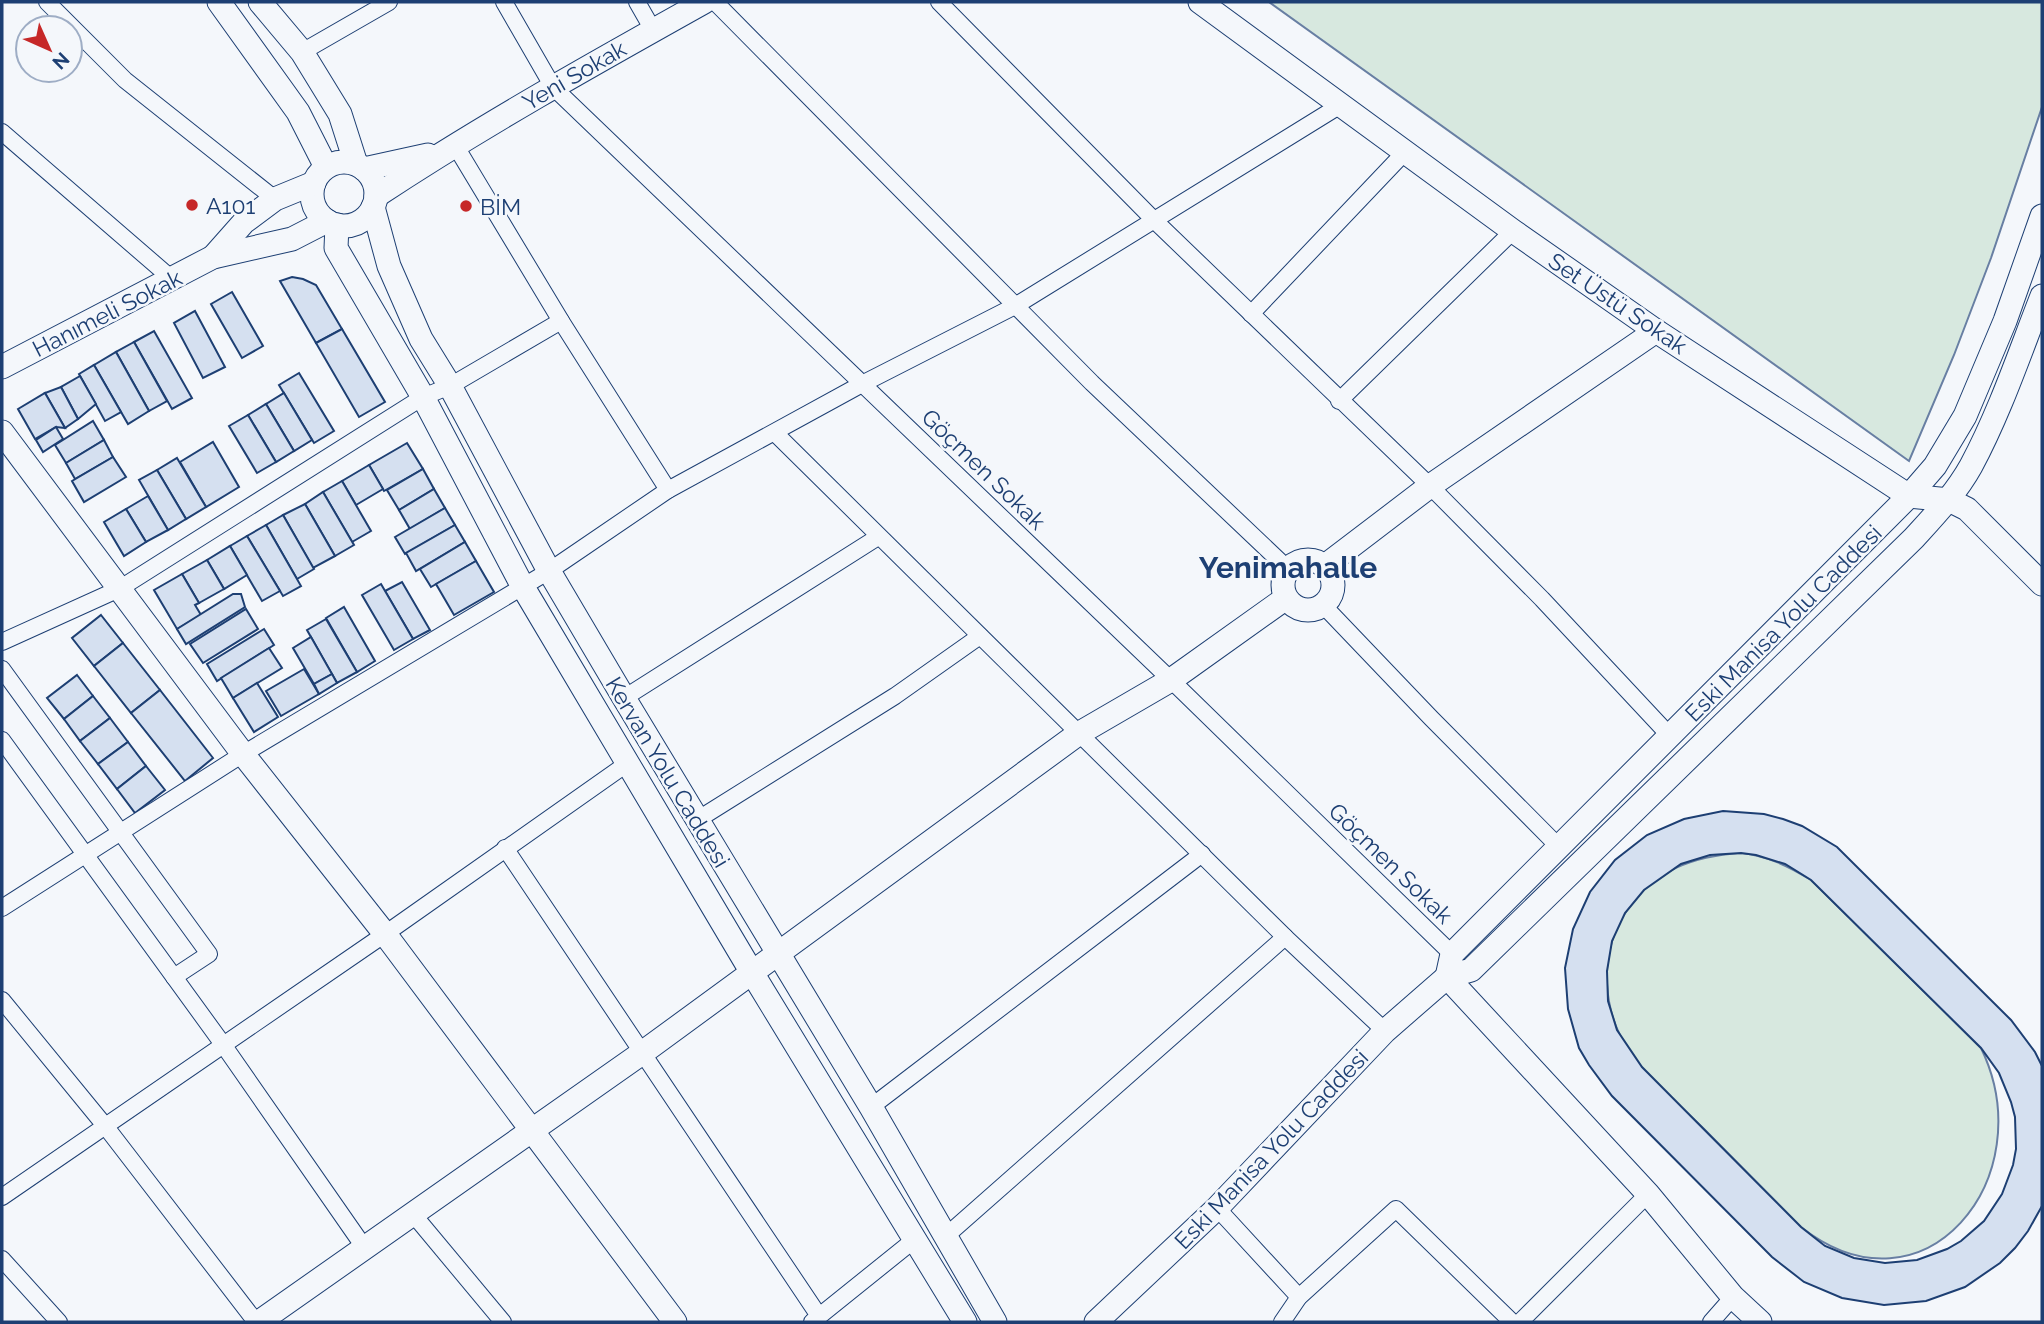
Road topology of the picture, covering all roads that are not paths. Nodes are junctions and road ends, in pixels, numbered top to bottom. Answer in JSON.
{"nodes":[{"id":1,"x":47,"y":2,"type":"edge"},
{"id":2,"x":219,"y":2,"type":"edge"},
{"id":3,"x":260,"y":2,"type":"edge"},
{"id":4,"x":389,"y":2,"type":"edge"},
{"id":5,"x":504,"y":2,"type":"edge"},
{"id":6,"x":636,"y":2,"type":"edge"},
{"id":7,"x":704,"y":2,"type":"edge"},
{"id":8,"x":715,"y":2,"type":"edge"},
{"id":9,"x":939,"y":2,"type":"edge"},
{"id":10,"x":1200,"y":2,"type":"edge"},
{"id":11,"x":653,"y":30,"type":"junction"},
{"id":12,"x":302,"y":52,"type":"junction"},
{"id":13,"x":553,"y":87,"type":"junction"},
{"id":14,"x":1339,"y":106,"type":"junction"},
{"id":15,"x":2,"y":132,"type":"edge"},
{"id":16,"x":450,"y":148,"type":"junction"},
{"id":17,"x":1404,"y":153,"type":"junction"},
{"id":18,"x":360,"y":167,"type":"junction"},
{"id":19,"x":320,"y":175,"type":"junction"},
{"id":20,"x":275,"y":199,"type":"junction"},
{"id":21,"x":374,"y":201,"type":"junction"},
{"id":22,"x":2042,"y":216,"type":"edge"},
{"id":23,"x":1154,"y":220,"type":"junction"},
{"id":24,"x":332,"y":223,"type":"junction"},
{"id":25,"x":1513,"y":231,"type":"junction"},
{"id":26,"x":212,"y":257,"type":"junction"},
{"id":27,"x":172,"y":279,"type":"junction"},
{"id":28,"x":2042,"y":296,"type":"edge"},
{"id":29,"x":1014,"y":306,"type":"junction"},
{"id":30,"x":1251,"y":314,"type":"junction"},
{"id":31,"x":561,"y":321,"type":"junction"},
{"id":32,"x":1656,"y":331,"type":"junction"},
{"id":33,"x":2,"y":368,"type":"edge"},
{"id":34,"x":862,"y":384,"type":"junction"},
{"id":35,"x":450,"y":386,"type":"junction"},
{"id":36,"x":423,"y":397,"type":"junction"},
{"id":37,"x":1339,"y":401,"type":"junction"},
{"id":38,"x":2,"y":432,"type":"edge"},
{"id":39,"x":775,"y":433,"type":"junction"},
{"id":40,"x":1430,"y":486,"type":"junction"},
{"id":41,"x":668,"y":490,"type":"junction"},
{"id":42,"x":1909,"y":496,"type":"junction"},
{"id":43,"x":1949,"y":499,"type":"junction"},
{"id":44,"x":878,"y":537,"type":"junction"},
{"id":45,"x":1325,"y":566,"type":"junction"},
{"id":46,"x":1288,"y":569,"type":"junction"},
{"id":47,"x":549,"y":571,"type":"junction"},
{"id":48,"x":2042,"y":584,"type":"edge"},
{"id":49,"x":523,"y":587,"type":"junction"},
{"id":50,"x":118,"y":589,"type":"junction"},
{"id":51,"x":1286,"y":598,"type":"junction"},
{"id":52,"x":1323,"y":605,"type":"junction"},
{"id":53,"x":980,"y":636,"type":"junction"},
{"id":54,"x":2,"y":642,"type":"edge"},
{"id":55,"x":2,"y":669,"type":"edge"},
{"id":56,"x":1171,"y":680,"type":"junction"},
{"id":57,"x":624,"y":698,"type":"junction"},
{"id":58,"x":1078,"y":734,"type":"junction"},
{"id":59,"x":1670,"y":736,"type":"junction"},
{"id":60,"x":2,"y":740,"type":"edge"},
{"id":61,"x":243,"y":754,"type":"junction"},
{"id":62,"x":628,"y":763,"type":"junction"},
{"id":63,"x":697,"y":820,"type":"junction"},
{"id":64,"x":122,"y":832,"type":"junction"},
{"id":65,"x":1559,"y":846,"type":"junction"},
{"id":66,"x":505,"y":848,"type":"junction"},
{"id":67,"x":1202,"y":854,"type":"junction"},
{"id":68,"x":85,"y":855,"type":"junction"},
{"id":69,"x":2,"y":908,"type":"edge"},
{"id":70,"x":385,"y":934,"type":"junction"},
{"id":71,"x":1285,"y":937,"type":"junction"},
{"id":72,"x":777,"y":952,"type":"junction"},
{"id":73,"x":1452,"y":954,"type":"junction"},
{"id":74,"x":751,"y":971,"type":"junction"},
{"id":75,"x":174,"y":976,"type":"junction"},
{"id":76,"x":1447,"y":977,"type":"junction"},
{"id":77,"x":2,"y":1000,"type":"edge"},
{"id":78,"x":1385,"y":1031,"type":"junction"},
{"id":79,"x":222,"y":1043,"type":"junction"},
{"id":80,"x":642,"y":1053,"type":"junction"},
{"id":81,"x":871,"y":1107,"type":"junction"},
{"id":82,"x":106,"y":1126,"type":"junction"},
{"id":83,"x":531,"y":1129,"type":"junction"},
{"id":84,"x":1648,"y":1194,"type":"junction"},
{"id":85,"x":2,"y":1197,"type":"edge"},
{"id":86,"x":1217,"y":1208,"type":"junction"},
{"id":87,"x":413,"y":1214,"type":"junction"},
{"id":88,"x":946,"y":1236,"type":"junction"},
{"id":89,"x":914,"y":1240,"type":"junction"},
{"id":90,"x":364,"y":1247,"type":"junction"},
{"id":91,"x":2,"y":1259,"type":"edge"},
{"id":92,"x":1299,"y":1297,"type":"junction"},
{"id":93,"x":1733,"y":1297,"type":"junction"},
{"id":94,"x":816,"y":1319,"type":"edge"},
{"id":95,"x":1509,"y":1321,"type":"edge"},
{"id":96,"x":59,"y":1322,"type":"edge"},
{"id":97,"x":257,"y":1322,"type":"edge"},
{"id":98,"x":503,"y":1322,"type":"edge"},
{"id":99,"x":675,"y":1322,"type":"edge"},
{"id":100,"x":965,"y":1322,"type":"edge"},
{"id":101,"x":995,"y":1322,"type":"edge"},
{"id":102,"x":1096,"y":1322,"type":"edge"},
{"id":103,"x":1282,"y":1322,"type":"edge"},
{"id":104,"x":1710,"y":1322,"type":"edge"},
{"id":105,"x":1760,"y":1322,"type":"edge"}],
"edges":[{"from":1,"to":20,"type":"street"},
{"from":2,"to":19,"type":"main road"},
{"from":3,"to":12,"type":"main road"},
{"from":4,"to":12,"type":"street"},
{"from":5,"to":13,"type":"street","name":"Göçmen Sokak"},
{"from":6,"to":11,"type":"street"},
{"from":7,"to":11,"type":"main road","name":"Yeni Sokak"},
{"from":8,"to":29,"type":"street"},
{"from":9,"to":23,"type":"street"},
{"from":10,"to":14,"type":"main road","name":"Set Üstü Sokak"},
{"from":11,"to":13,"type":"main road","name":"Yeni Sokak"},
{"from":12,"to":18,"type":"main road"},
{"from":13,"to":16,"type":"main road","name":"Yeni Sokak"},
{"from":13,"to":34,"type":"street","name":"Göçmen Sokak"},
{"from":14,"to":17,"type":"main road","name":"Set Üstü Sokak"},
{"from":14,"to":23,"type":"street"},
{"from":15,"to":27,"type":"street"},
{"from":16,"to":18,"type":"main road"},
{"from":16,"to":21,"type":"main road","name":"Yeni Sokak"},
{"from":16,"to":31,"type":"street"},
{"from":17,"to":25,"type":"main road","name":"Set Üstü Sokak"},
{"from":17,"to":30,"type":"street"},
{"from":18,"to":19,"type":"main road"},
{"from":18,"to":21,"type":"main road"},
{"from":19,"to":20,"type":"main road"},
{"from":19,"to":24,"type":"main road"},
{"from":20,"to":26,"type":"main road"},
{"from":21,"to":24,"type":"main road"},
{"from":21,"to":35,"type":"main road","name":"Kervan Yolu Caddesi"},
{"from":22,"to":42,"type":"main road","name":"Eski Manisa Yolu Caddesi"},
{"from":23,"to":29,"type":"street"},
{"from":23,"to":30,"type":"street"},
{"from":24,"to":26,"type":"main road"},
{"from":24,"to":36,"type":"main road","name":"Kervan Yolu Caddesi"},
{"from":25,"to":32,"type":"main road","name":"Set Üstü Sokak"},
{"from":25,"to":37,"type":"street"},
{"from":26,"to":27,"type":"main road","name":"Hanımeli Sokak"},
{"from":27,"to":33,"type":"main road","name":"Hanımeli Sokak"},
{"from":28,"to":43,"type":"main road","name":"Eski Manisa Yolu Caddesi"},
{"from":29,"to":34,"type":"street"},
{"from":29,"to":46,"type":"street"},
{"from":30,"to":37,"type":"street"},
{"from":31,"to":35,"type":"street"},
{"from":31,"to":41,"type":"street"},
{"from":32,"to":40,"type":"main road"},
{"from":32,"to":42,"type":"main road","name":"Set Üstü Sokak"},
{"from":34,"to":39,"type":"street"},
{"from":34,"to":56,"type":"street","name":"Göçmen Sokak"},
{"from":35,"to":36,"type":"street"},
{"from":35,"to":47,"type":"main road","name":"Kervan Yolu Caddesi"},
{"from":36,"to":49,"type":"main road","name":"Kervan Yolu Caddesi"},
{"from":36,"to":50,"type":"street"},
{"from":37,"to":40,"type":"street"},
{"from":38,"to":50,"type":"main road"},
{"from":39,"to":41,"type":"street"},
{"from":39,"to":44,"type":"street"},
{"from":40,"to":45,"type":"main road"},
{"from":40,"to":59,"type":"street"},
{"from":41,"to":47,"type":"street"},
{"from":42,"to":43,"type":"main road","name":"Set Üstü Sokak"},
{"from":42,"to":59,"type":"main road","name":"Eski Manisa Yolu Caddesi"},
{"from":43,"to":48,"type":"main road"},
{"from":43,"to":76,"type":"main road","name":"Eski Manisa Yolu Caddesi"},
{"from":44,"to":53,"type":"street"},
{"from":44,"to":57,"type":"street"},
{"from":45,"to":46,"type":"main road"},
{"from":45,"to":52,"type":"main road"},
{"from":46,"to":51,"type":"main road"},
{"from":47,"to":49,"type":"street"},
{"from":47,"to":57,"type":"main road","name":"Kervan Yolu Caddesi"},
{"from":49,"to":61,"type":"street"},
{"from":49,"to":62,"type":"main road","name":"Kervan Yolu Caddesi"},
{"from":50,"to":54,"type":"street"},
{"from":50,"to":61,"type":"main road"},
{"from":51,"to":52,"type":"main road"},
{"from":51,"to":56,"type":"main road"},
{"from":52,"to":65,"type":"street"},
{"from":53,"to":58,"type":"street"},
{"from":53,"to":63,"type":"street"},
{"from":55,"to":64,"type":"street"},
{"from":56,"to":58,"type":"main road"},
{"from":56,"to":73,"type":"street","name":"Göçmen Sokak"},
{"from":57,"to":63,"type":"main road","name":"Kervan Yolu Caddesi"},
{"from":58,"to":67,"type":"street"},
{"from":58,"to":72,"type":"main road"},
{"from":59,"to":65,"type":"main road","name":"Eski Manisa Yolu Caddesi"},
{"from":60,"to":68,"type":"street"},
{"from":61,"to":64,"type":"street"},
{"from":61,"to":70,"type":"main road"},
{"from":62,"to":66,"type":"street"},
{"from":62,"to":74,"type":"main road","name":"Kervan Yolu Caddesi"},
{"from":63,"to":72,"type":"main road","name":"Kervan Yolu Caddesi"},
{"from":64,"to":68,"type":"street"},
{"from":64,"to":75,"type":"street"},
{"from":65,"to":73,"type":"main road","name":"Eski Manisa Yolu Caddesi"},
{"from":66,"to":70,"type":"street"},
{"from":66,"to":80,"type":"street"},
{"from":67,"to":71,"type":"street"},
{"from":67,"to":81,"type":"street"},
{"from":68,"to":69,"type":"street"},
{"from":68,"to":75,"type":"street"},
{"from":70,"to":79,"type":"street"},
{"from":70,"to":83,"type":"main road"},
{"from":71,"to":78,"type":"street"},
{"from":71,"to":88,"type":"street"},
{"from":72,"to":74,"type":"main road"},
{"from":72,"to":81,"type":"main road","name":"Kervan Yolu Caddesi"},
{"from":73,"to":76,"type":"main road"},
{"from":74,"to":80,"type":"main road"},
{"from":74,"to":89,"type":"main road","name":"Kervan Yolu Caddesi"},
{"from":75,"to":79,"type":"street"},
{"from":76,"to":78,"type":"main road","name":"Eski Manisa Yolu Caddesi"},
{"from":76,"to":84,"type":"main road"},
{"from":77,"to":82,"type":"street"},
{"from":78,"to":86,"type":"main road","name":"Eski Manisa Yolu Caddesi"},
{"from":79,"to":82,"type":"street"},
{"from":79,"to":90,"type":"street"},
{"from":80,"to":83,"type":"main road"},
{"from":80,"to":94,"type":"street"},
{"from":81,"to":88,"type":"main road","name":"Kervan Yolu Caddesi"},
{"from":82,"to":85,"type":"street"},
{"from":82,"to":97,"type":"street"},
{"from":83,"to":87,"type":"main road"},
{"from":83,"to":99,"type":"main road"},
{"from":84,"to":93,"type":"main road"},
{"from":84,"to":95,"type":"street"},
{"from":86,"to":92,"type":"street"},
{"from":86,"to":102,"type":"main road","name":"Eski Manisa Yolu Caddesi"},
{"from":87,"to":90,"type":"main road"},
{"from":87,"to":98,"type":"street"},
{"from":88,"to":101,"type":"main road","name":"Kervan Yolu Caddesi"},
{"from":89,"to":94,"type":"street"},
{"from":89,"to":100,"type":"main road","name":"Kervan Yolu Caddesi"},
{"from":90,"to":97,"type":"main road"},
{"from":91,"to":96,"type":"street"},
{"from":92,"to":95,"type":"street"},
{"from":92,"to":103,"type":"street"},
{"from":93,"to":104,"type":"street"},
{"from":93,"to":105,"type":"main road"}]}
